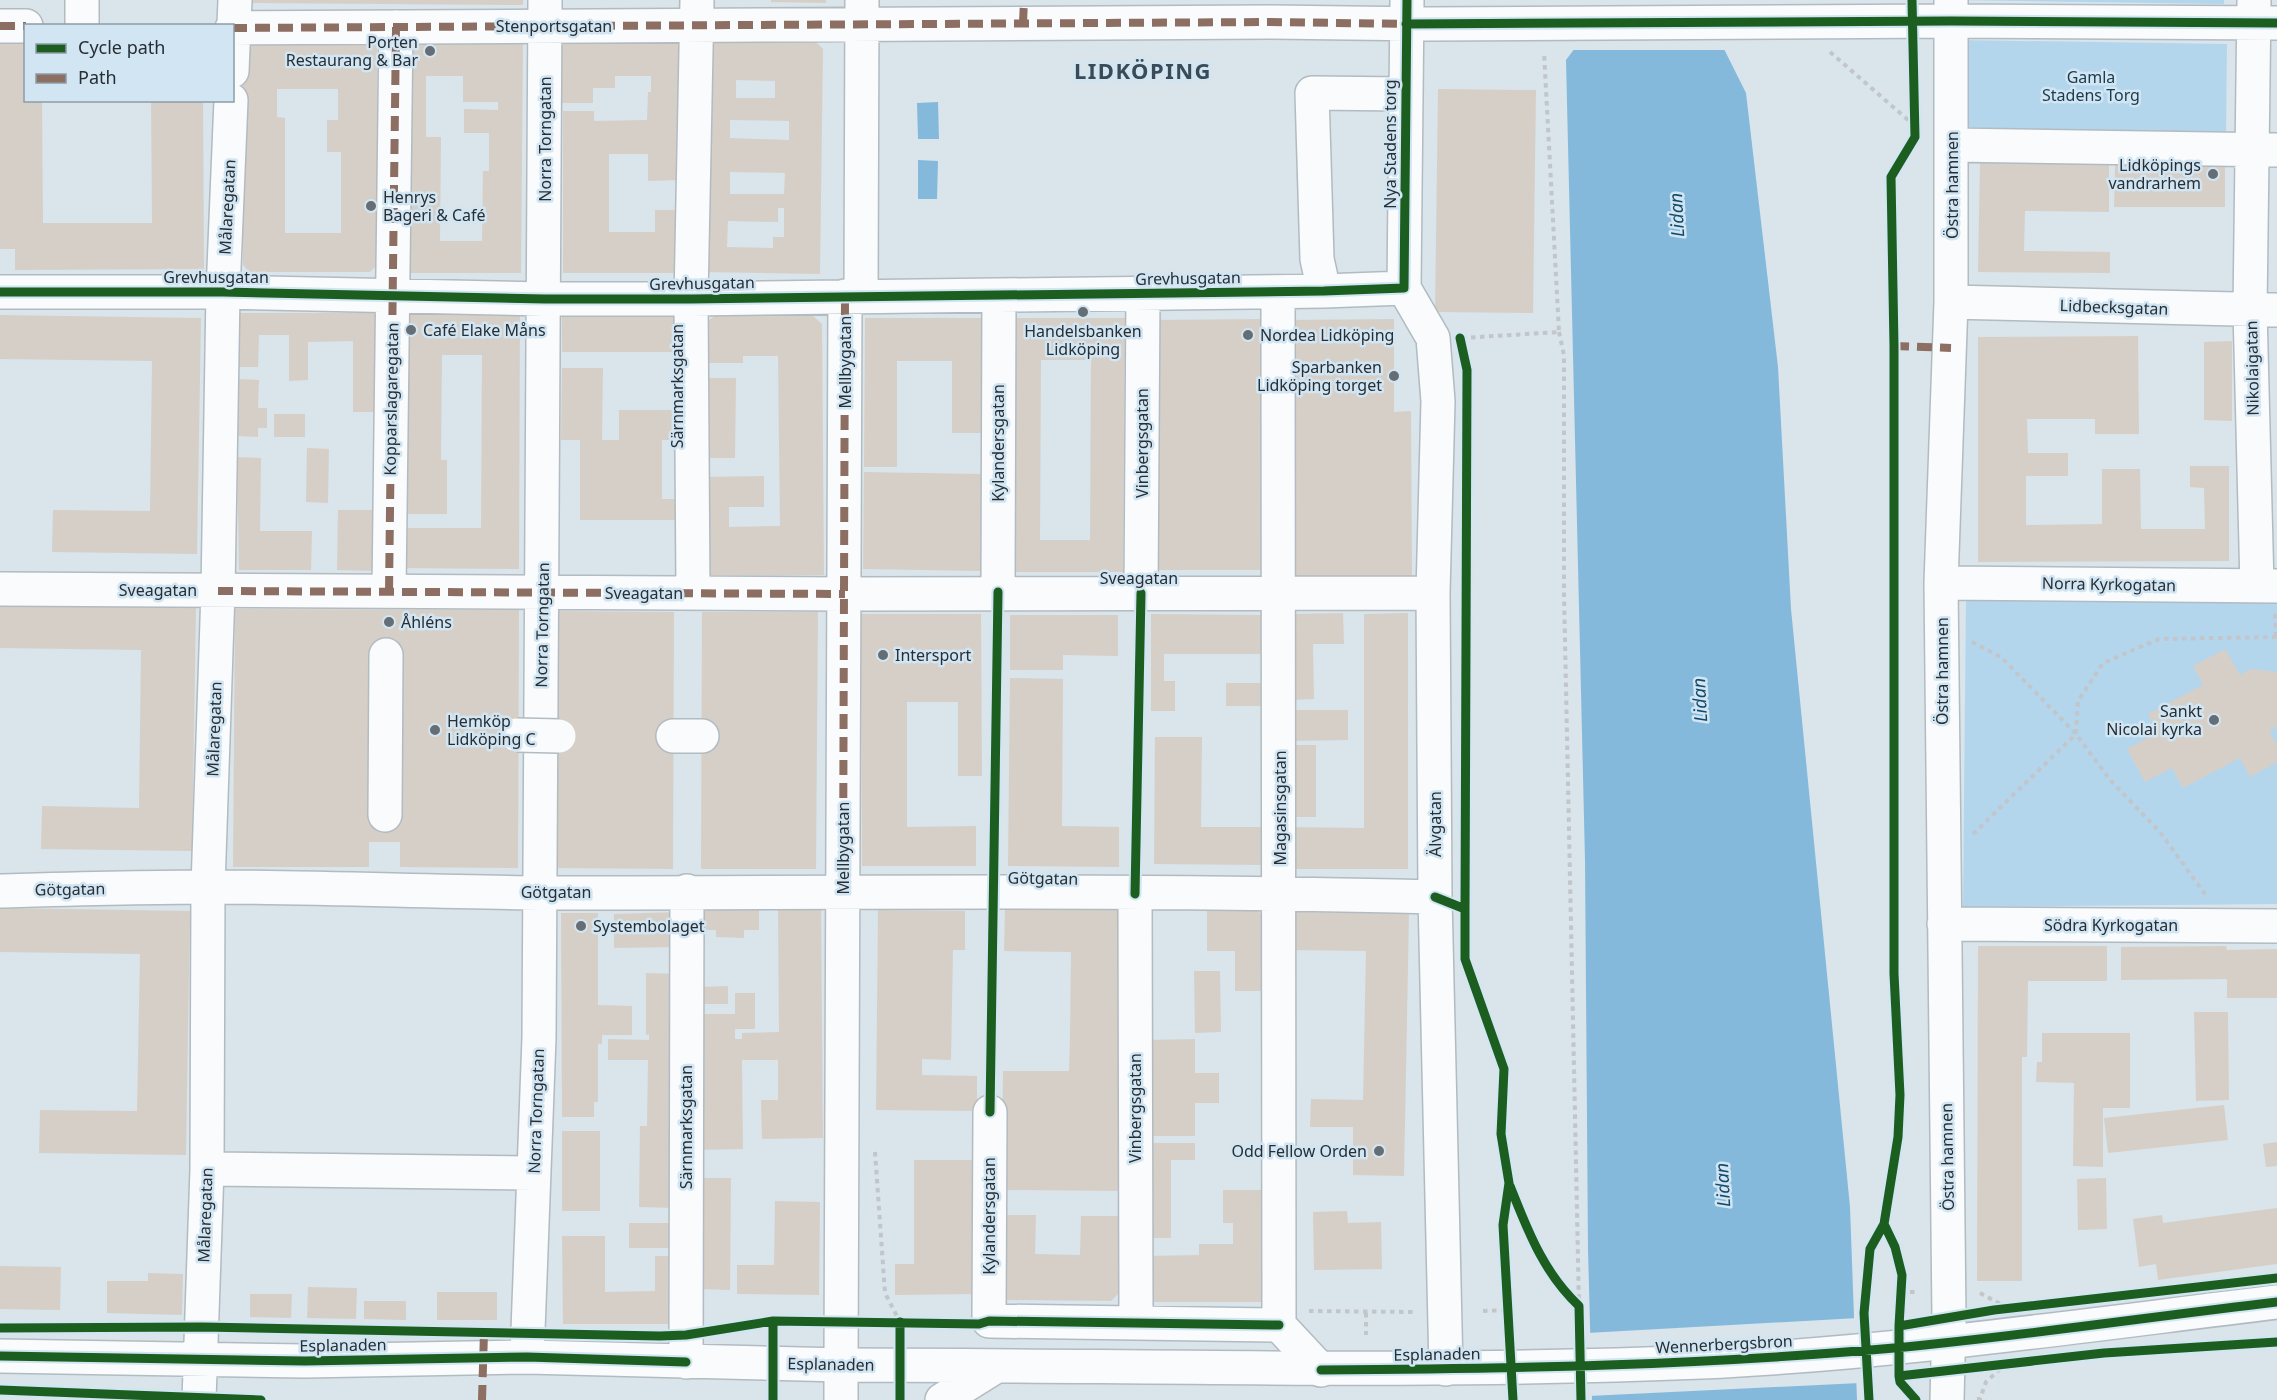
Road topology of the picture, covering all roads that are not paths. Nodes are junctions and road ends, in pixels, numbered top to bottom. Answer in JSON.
{"nodes":[{"id":1,"x":82,"y":0,"type":"edge"},
{"id":2,"x":1951,"y":11,"type":"edge"},
{"id":3,"x":1407,"y":12,"type":"edge"},
{"id":4,"x":545,"y":13,"type":"edge"},
{"id":5,"x":697,"y":13,"type":"edge"},
{"id":6,"x":2262,"y":15,"type":"edge"},
{"id":7,"x":867,"y":16,"type":"edge"},
{"id":8,"x":234,"y":19,"type":"edge"},
{"id":9,"x":81,"y":24,"type":"edge"},
{"id":10,"x":0,"y":26,"type":"edge"},
{"id":11,"x":24,"y":26,"type":"edge"},
{"id":12,"x":396,"y":27,"type":"junction"},
{"id":13,"x":1405,"y":94,"type":"junction"},
{"id":14,"x":231,"y":102,"type":"edge"},
{"id":15,"x":1952,"y":145,"type":"junction"},
{"id":16,"x":2265,"y":149,"type":"edge"},
{"id":17,"x":1404,"y":288,"type":"junction"},
{"id":18,"x":1324,"y":291,"type":"junction"},
{"id":19,"x":0,"y":292,"type":"edge"},
{"id":20,"x":223,"y":292,"type":"junction"},
{"id":21,"x":1278,"y":292,"type":"junction"},
{"id":22,"x":1143,"y":294,"type":"junction"},
{"id":23,"x":392,"y":295,"type":"junction"},
{"id":24,"x":999,"y":295,"type":"junction"},
{"id":25,"x":853,"y":296,"type":"junction"},
{"id":26,"x":545,"y":299,"type":"junction"},
{"id":27,"x":691,"y":299,"type":"junction"},
{"id":28,"x":1951,"y":302,"type":"junction"},
{"id":29,"x":2264,"y":310,"type":"edge"},
{"id":30,"x":1941,"y":583,"type":"junction"},
{"id":31,"x":2267,"y":586,"type":"edge"},
{"id":32,"x":0,"y":589,"type":"edge"},
{"id":33,"x":218,"y":591,"type":"junction"},
{"id":34,"x":389,"y":591,"type":"junction"},
{"id":35,"x":543,"y":592,"type":"junction"},
{"id":36,"x":998,"y":592,"type":"junction"},
{"id":37,"x":693,"y":593,"type":"junction"},
{"id":38,"x":1141,"y":593,"type":"junction"},
{"id":39,"x":1279,"y":593,"type":"junction"},
{"id":40,"x":1433,"y":593,"type":"junction"},
{"id":41,"x":845,"y":594,"type":"junction"},
{"id":42,"x":386,"y":655,"type":"dead end"},
{"id":43,"x":517,"y":735,"type":"dead end"},
{"id":44,"x":559,"y":736,"type":"dead end"},
{"id":45,"x":385,"y":815,"type":"dead end"},
{"id":46,"x":208,"y":887,"type":"junction"},
{"id":47,"x":843,"y":890,"type":"junction"},
{"id":48,"x":0,"y":891,"type":"edge"},
{"id":49,"x":687,"y":891,"type":"junction"},
{"id":50,"x":539,"y":893,"type":"junction"},
{"id":51,"x":1280,"y":893,"type":"junction"},
{"id":52,"x":1135,"y":894,"type":"junction"},
{"id":53,"x":1435,"y":897,"type":"junction"},
{"id":54,"x":1944,"y":924,"type":"junction"},
{"id":55,"x":2277,"y":926,"type":"edge"},
{"id":56,"x":990,"y":1112,"type":"dead end"},
{"id":57,"x":207,"y":1169,"type":"junction"},
{"id":58,"x":534,"y":1173,"type":"junction"},
{"id":59,"x":2277,"y":1302,"type":"edge"},
{"id":60,"x":1280,"y":1318,"type":"junction"},
{"id":61,"x":1136,"y":1322,"type":"junction"},
{"id":62,"x":0,"y":1356,"type":"edge"},
{"id":63,"x":201,"y":1358,"type":"junction"},
{"id":64,"x":527,"y":1358,"type":"junction"},
{"id":65,"x":686,"y":1362,"type":"junction"},
{"id":66,"x":841,"y":1365,"type":"junction"},
{"id":67,"x":995,"y":1367,"type":"junction"},
{"id":68,"x":1554,"y":1367,"type":"joint"},
{"id":69,"x":1446,"y":1369,"type":"junction"},
{"id":70,"x":1321,"y":1370,"type":"junction"},
{"id":71,"x":1947,"y":1370,"type":"edge"},
{"id":72,"x":199,"y":1400,"type":"edge"},
{"id":73,"x":841,"y":1400,"type":"edge"},
{"id":74,"x":942,"y":1400,"type":"edge"}],
"edges":[{"from":1,"to":9,"type":"street"},
{"from":2,"to":3,"type":"street","name":"Stenportsgatan"},
{"from":2,"to":6,"type":"street","name":"Stenportsgatan"},
{"from":2,"to":15,"type":"street","name":"Östra hamnen"},
{"from":3,"to":7,"type":"street","name":"Stenportsgatan"},
{"from":3,"to":13,"type":"street","name":"Nya Stadens torg"},
{"from":4,"to":5,"type":"street","name":"Stenportsgatan"},
{"from":4,"to":12,"type":"street","name":"Stenportsgatan"},
{"from":4,"to":26,"type":"street","name":"Norra Torngatan"},
{"from":5,"to":7,"type":"street","name":"Stenportsgatan"},
{"from":5,"to":27,"type":"street","name":"Särnmarksgatan"},
{"from":6,"to":16,"type":"street"},
{"from":7,"to":25,"type":"street","name":"Mellbygatan"},
{"from":8,"to":12,"type":"street","name":"Stenportsgatan"},
{"from":10,"to":11,"type":"street"},
{"from":12,"to":23,"type":"street","name":"Kopparslagaregatan"},
{"from":13,"to":17,"type":"street","name":"Nya Stadens torg"},
{"from":13,"to":18,"type":"street"},
{"from":14,"to":20,"type":"street","name":"Målaregatan"},
{"from":15,"to":16,"type":"street"},
{"from":15,"to":28,"type":"street","name":"Östra hamnen"},
{"from":16,"to":29,"type":"street","name":"Nikolaigatan"},
{"from":17,"to":18,"type":"street","name":"Grevhusgatan"},
{"from":17,"to":40,"type":"street","name":"Älvgatan"},
{"from":18,"to":21,"type":"street","name":"Grevhusgatan"},
{"from":19,"to":20,"type":"street","name":"Grevhusgatan"},
{"from":20,"to":23,"type":"street","name":"Grevhusgatan"},
{"from":20,"to":33,"type":"street","name":"Målaregatan"},
{"from":21,"to":22,"type":"street","name":"Grevhusgatan"},
{"from":21,"to":39,"type":"street","name":"Magasinsgatan"},
{"from":22,"to":24,"type":"street","name":"Grevhusgatan"},
{"from":22,"to":38,"type":"street","name":"Vinbergsgatan"},
{"from":23,"to":26,"type":"street","name":"Grevhusgatan"},
{"from":23,"to":34,"type":"street","name":"Kopparslagaregatan"},
{"from":24,"to":25,"type":"street","name":"Grevhusgatan"},
{"from":24,"to":36,"type":"street","name":"Kylandersgatan"},
{"from":25,"to":27,"type":"street","name":"Grevhusgatan"},
{"from":25,"to":41,"type":"street","name":"Mellbygatan"},
{"from":26,"to":27,"type":"street","name":"Grevhusgatan"},
{"from":26,"to":35,"type":"street","name":"Norra Torngatan"},
{"from":27,"to":37,"type":"street","name":"Särnmarksgatan"},
{"from":28,"to":29,"type":"street","name":"Lidbecksgatan"},
{"from":28,"to":30,"type":"street","name":"Östra hamnen"},
{"from":29,"to":31,"type":"street","name":"Nikolaigatan"},
{"from":30,"to":31,"type":"street","name":"Norra Kyrkogatan"},
{"from":30,"to":54,"type":"street","name":"Östra hamnen"},
{"from":32,"to":33,"type":"street","name":"Sveagatan"},
{"from":33,"to":34,"type":"street","name":"Sveagatan"},
{"from":33,"to":46,"type":"street","name":"Målaregatan"},
{"from":34,"to":35,"type":"street","name":"Sveagatan"},
{"from":35,"to":37,"type":"street","name":"Sveagatan"},
{"from":35,"to":50,"type":"street","name":"Norra Torngatan"},
{"from":36,"to":38,"type":"street","name":"Sveagatan"},
{"from":36,"to":41,"type":"street","name":"Sveagatan"},
{"from":37,"to":41,"type":"street","name":"Sveagatan"},
{"from":38,"to":39,"type":"street","name":"Sveagatan"},
{"from":39,"to":40,"type":"street","name":"Sveagatan"},
{"from":39,"to":51,"type":"street","name":"Magasinsgatan"},
{"from":40,"to":53,"type":"street","name":"Älvgatan"},
{"from":41,"to":47,"type":"street","name":"Mellbygatan"},
{"from":42,"to":45,"type":"street"},
{"from":43,"to":44,"type":"street","bridge":true},
{"from":46,"to":48,"type":"street","name":"Götgatan"},
{"from":46,"to":50,"type":"street","name":"Götgatan"},
{"from":46,"to":57,"type":"street","name":"Målaregatan"},
{"from":47,"to":49,"type":"street","name":"Götgatan"},
{"from":47,"to":52,"type":"street","name":"Götgatan"},
{"from":47,"to":66,"type":"street","name":"Mellbygatan"},
{"from":49,"to":50,"type":"street","name":"Götgatan"},
{"from":49,"to":65,"type":"street","name":"Särnmarksgatan"},
{"from":50,"to":58,"type":"street","name":"Norra Torngatan"},
{"from":51,"to":52,"type":"street","name":"Götgatan"},
{"from":51,"to":53,"type":"street","name":"Götgatan"},
{"from":51,"to":60,"type":"street","name":"Magasinsgatan"},
{"from":52,"to":61,"type":"street","name":"Vinbergsgatan"},
{"from":53,"to":69,"type":"street","name":"Älvgatan"},
{"from":54,"to":55,"type":"street","name":"Södra Kyrkogatan"},
{"from":54,"to":71,"type":"street","name":"Östra hamnen"},
{"from":56,"to":61,"type":"street","name":"Kylandersgatan"},
{"from":57,"to":58,"type":"street"},
{"from":57,"to":63,"type":"street","name":"Målaregatan"},
{"from":58,"to":64,"type":"street","name":"Norra Torngatan"},
{"from":59,"to":71,"type":"street","name":"Wennerbergsbron"},
{"from":60,"to":61,"type":"street"},
{"from":60,"to":70,"type":"street"},
{"from":62,"to":63,"type":"street","name":"Esplanaden"},
{"from":63,"to":64,"type":"street","name":"Esplanaden"},
{"from":63,"to":72,"type":"street","name":"Målaregatan"},
{"from":64,"to":65,"type":"street","name":"Esplanaden"},
{"from":65,"to":66,"type":"street","name":"Esplanaden"},
{"from":66,"to":67,"type":"street","name":"Esplanaden"},
{"from":66,"to":73,"type":"street","name":"Mellbygatan"},
{"from":67,"to":70,"type":"street","name":"Esplanaden"},
{"from":67,"to":74,"type":"street"},
{"from":68,"to":69,"type":"street","name":"Esplanaden"},
{"from":68,"to":71,"type":"street","name":"Wennerbergsbron"},
{"from":69,"to":70,"type":"street","name":"Esplanaden"}]}
